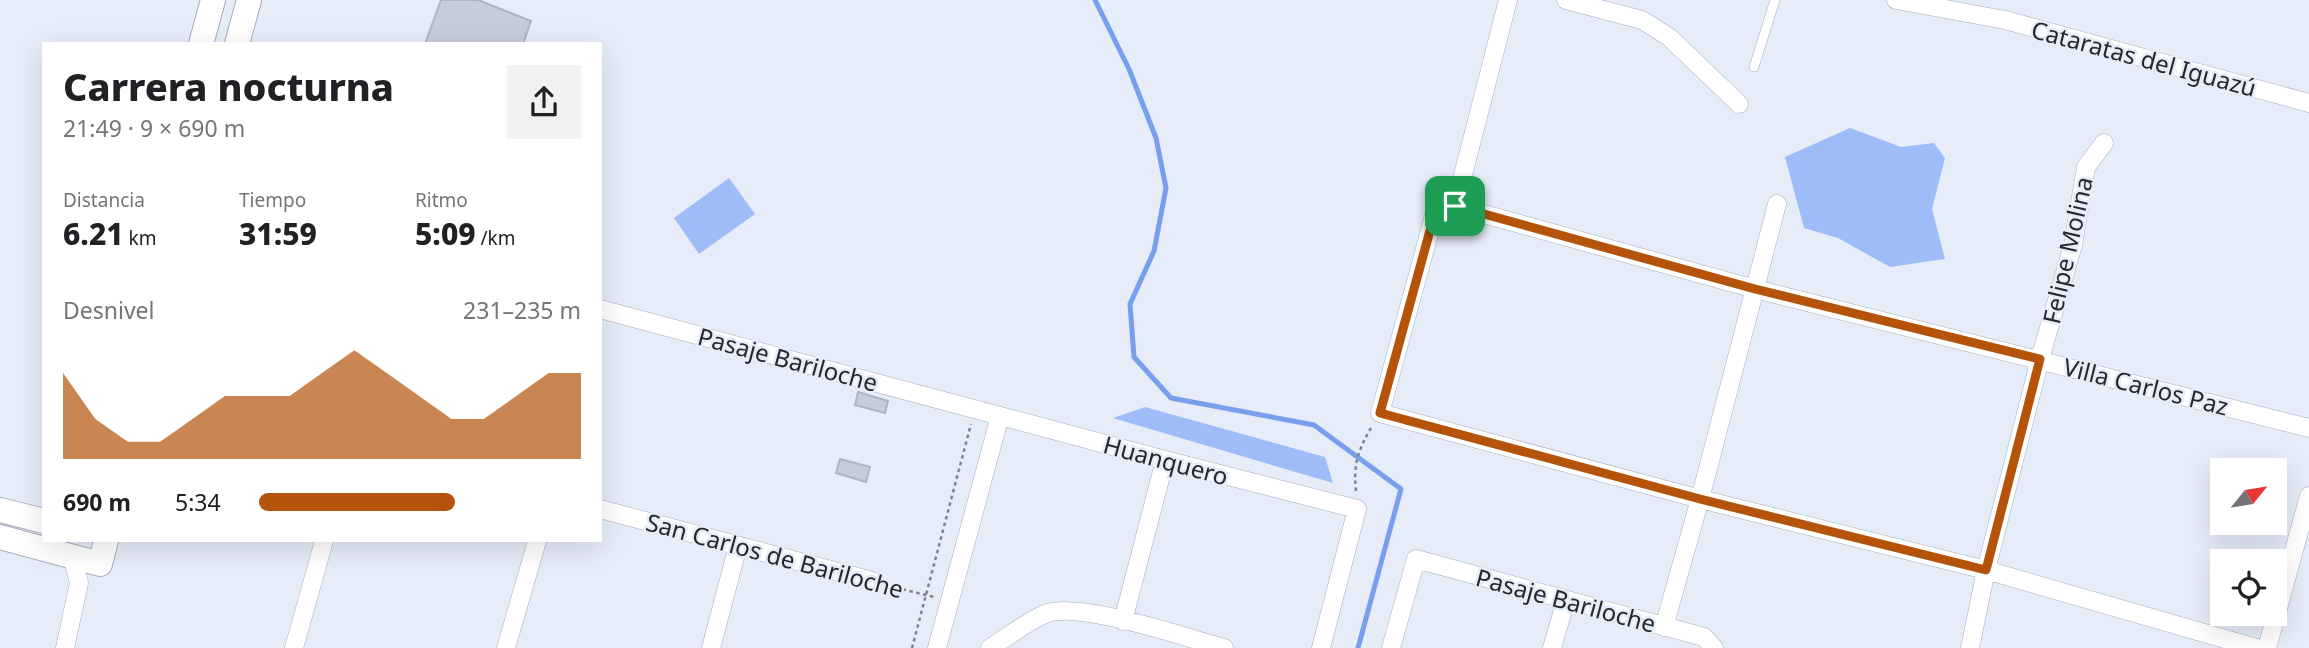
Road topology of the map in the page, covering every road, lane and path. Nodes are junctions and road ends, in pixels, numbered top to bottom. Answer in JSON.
{"nodes":[{"id":1,"x":213,"y":0,"type":"edge"},
{"id":2,"x":249,"y":0,"type":"edge"},
{"id":3,"x":1507,"y":0,"type":"edge"},
{"id":4,"x":1566,"y":0,"type":"edge"},
{"id":5,"x":1775,"y":0,"type":"edge"},
{"id":6,"x":1896,"y":0,"type":"edge"},
{"id":7,"x":202,"y":42,"type":"edge"},
{"id":8,"x":238,"y":42,"type":"edge"},
{"id":9,"x":1754,"y":67,"type":"dead end"},
{"id":10,"x":2309,"y":103,"type":"edge"},
{"id":11,"x":1739,"y":104,"type":"dead end"},
{"id":12,"x":2104,"y":143,"type":"dead end"},
{"id":13,"x":1777,"y":204,"type":"dead end"},
{"id":14,"x":1455,"y":206,"type":"junction"},
{"id":15,"x":1755,"y":289,"type":"junction"},
{"id":16,"x":602,"y":310,"type":"edge"},
{"id":17,"x":2040,"y":359,"type":"junction"},
{"id":18,"x":975,"y":410,"type":"junction"},
{"id":19,"x":1380,"y":413,"type":"junction"},
{"id":20,"x":1000,"y":416,"type":"junction"},
{"id":21,"x":2309,"y":428,"type":"edge"},
{"id":22,"x":1165,"y":460,"type":"junction"},
{"id":23,"x":1354,"y":471,"type":"dead end"},
{"id":24,"x":2309,"y":496,"type":"edge"},
{"id":25,"x":1700,"y":499,"type":"junction"},
{"id":26,"x":0,"y":510,"type":"edge"},
{"id":27,"x":602,"y":510,"type":"edge"},
{"id":28,"x":42,"y":520,"type":"edge"},
{"id":29,"x":0,"y":537,"type":"edge"},
{"id":30,"x":324,"y":542,"type":"edge"},
{"id":31,"x":537,"y":542,"type":"edge"},
{"id":32,"x":738,"y":546,"type":"junction"},
{"id":33,"x":74,"y":548,"type":"edge"},
{"id":34,"x":103,"y":552,"type":"edge"},
{"id":35,"x":1986,"y":570,"type":"junction"},
{"id":36,"x":872,"y":582,"type":"joint"},
{"id":37,"x":79,"y":583,"type":"junction"},
{"id":38,"x":926,"y":595,"type":"junction"},
{"id":39,"x":1566,"y":600,"type":"junction"},
{"id":40,"x":950,"y":602,"type":"junction"},
{"id":41,"x":1122,"y":621,"type":"junction"},
{"id":42,"x":1664,"y":626,"type":"junction"},
{"id":43,"x":1714,"y":647,"type":"edge"},
{"id":44,"x":65,"y":648,"type":"edge"},
{"id":45,"x":294,"y":648,"type":"edge"},
{"id":46,"x":506,"y":648,"type":"edge"},
{"id":47,"x":711,"y":648,"type":"edge"},
{"id":48,"x":912,"y":648,"type":"edge"},
{"id":49,"x":937,"y":648,"type":"edge"},
{"id":50,"x":990,"y":648,"type":"edge"},
{"id":51,"x":1224,"y":648,"type":"edge"},
{"id":52,"x":1321,"y":648,"type":"edge"},
{"id":53,"x":1391,"y":648,"type":"edge"},
{"id":54,"x":1552,"y":648,"type":"edge"},
{"id":55,"x":1970,"y":648,"type":"edge"},
{"id":56,"x":2256,"y":648,"type":"edge"},
{"id":57,"x":2267,"y":648,"type":"edge"}],
"edges":[{"from":1,"to":7,"type":"main road"},
{"from":2,"to":8,"type":"main road"},
{"from":3,"to":14,"type":"street"},
{"from":4,"to":11,"type":"street"},
{"from":5,"to":9,"type":"lane"},
{"from":6,"to":10,"type":"street","name":"Cataratas del Iguazú"},
{"from":12,"to":17,"type":"street","name":"Felipe Molina"},
{"from":13,"to":15,"type":"street"},
{"from":14,"to":15,"type":"street","name":"Villa Carlos Paz"},
{"from":14,"to":19,"type":"street"},
{"from":15,"to":17,"type":"street","name":"Villa Carlos Paz"},
{"from":15,"to":25,"type":"street"},
{"from":16,"to":18,"type":"street","name":"Pasaje Bariloche"},
{"from":17,"to":21,"type":"street","name":"Villa Carlos Paz"},
{"from":17,"to":35,"type":"street","name":"Felipe Molina"},
{"from":18,"to":20,"type":"street","name":"Huanquero"},
{"from":18,"to":38,"type":"path"},
{"from":19,"to":23,"type":"path"},
{"from":19,"to":25,"type":"street"},
{"from":20,"to":22,"type":"street","name":"Huanquero"},
{"from":20,"to":40,"type":"street"},
{"from":22,"to":41,"type":"street"},
{"from":22,"to":52,"type":"street","name":"Huanquero"},
{"from":24,"to":57,"type":"street"},
{"from":25,"to":35,"type":"street"},
{"from":25,"to":42,"type":"street"},
{"from":26,"to":28,"type":"main road"},
{"from":27,"to":32,"type":"street","name":"San Carlos de Bariloche"},
{"from":29,"to":33,"type":"main road"},
{"from":30,"to":45,"type":"street"},
{"from":31,"to":46,"type":"street"},
{"from":32,"to":36,"type":"street","name":"San Carlos de Bariloche"},
{"from":32,"to":47,"type":"street"},
{"from":33,"to":34,"type":"main road"},
{"from":33,"to":37,"type":"street"},
{"from":34,"to":37,"type":"street"},
{"from":35,"to":55,"type":"street","name":"Felipe Molina"},
{"from":35,"to":56,"type":"street"},
{"from":36,"to":38,"type":"path","name":"San Carlos de Bariloche"},
{"from":37,"to":44,"type":"street"},
{"from":38,"to":40,"type":"path","name":"San Carlos de Bariloche"},
{"from":38,"to":48,"type":"path"},
{"from":39,"to":42,"type":"street","name":"Pasaje Bariloche"},
{"from":39,"to":53,"type":"street","name":"Pasaje Bariloche"},
{"from":39,"to":54,"type":"street"},
{"from":40,"to":49,"type":"street"},
{"from":41,"to":50,"type":"street"},
{"from":41,"to":51,"type":"street"},
{"from":42,"to":43,"type":"street","name":"Pasaje Bariloche"}]}
